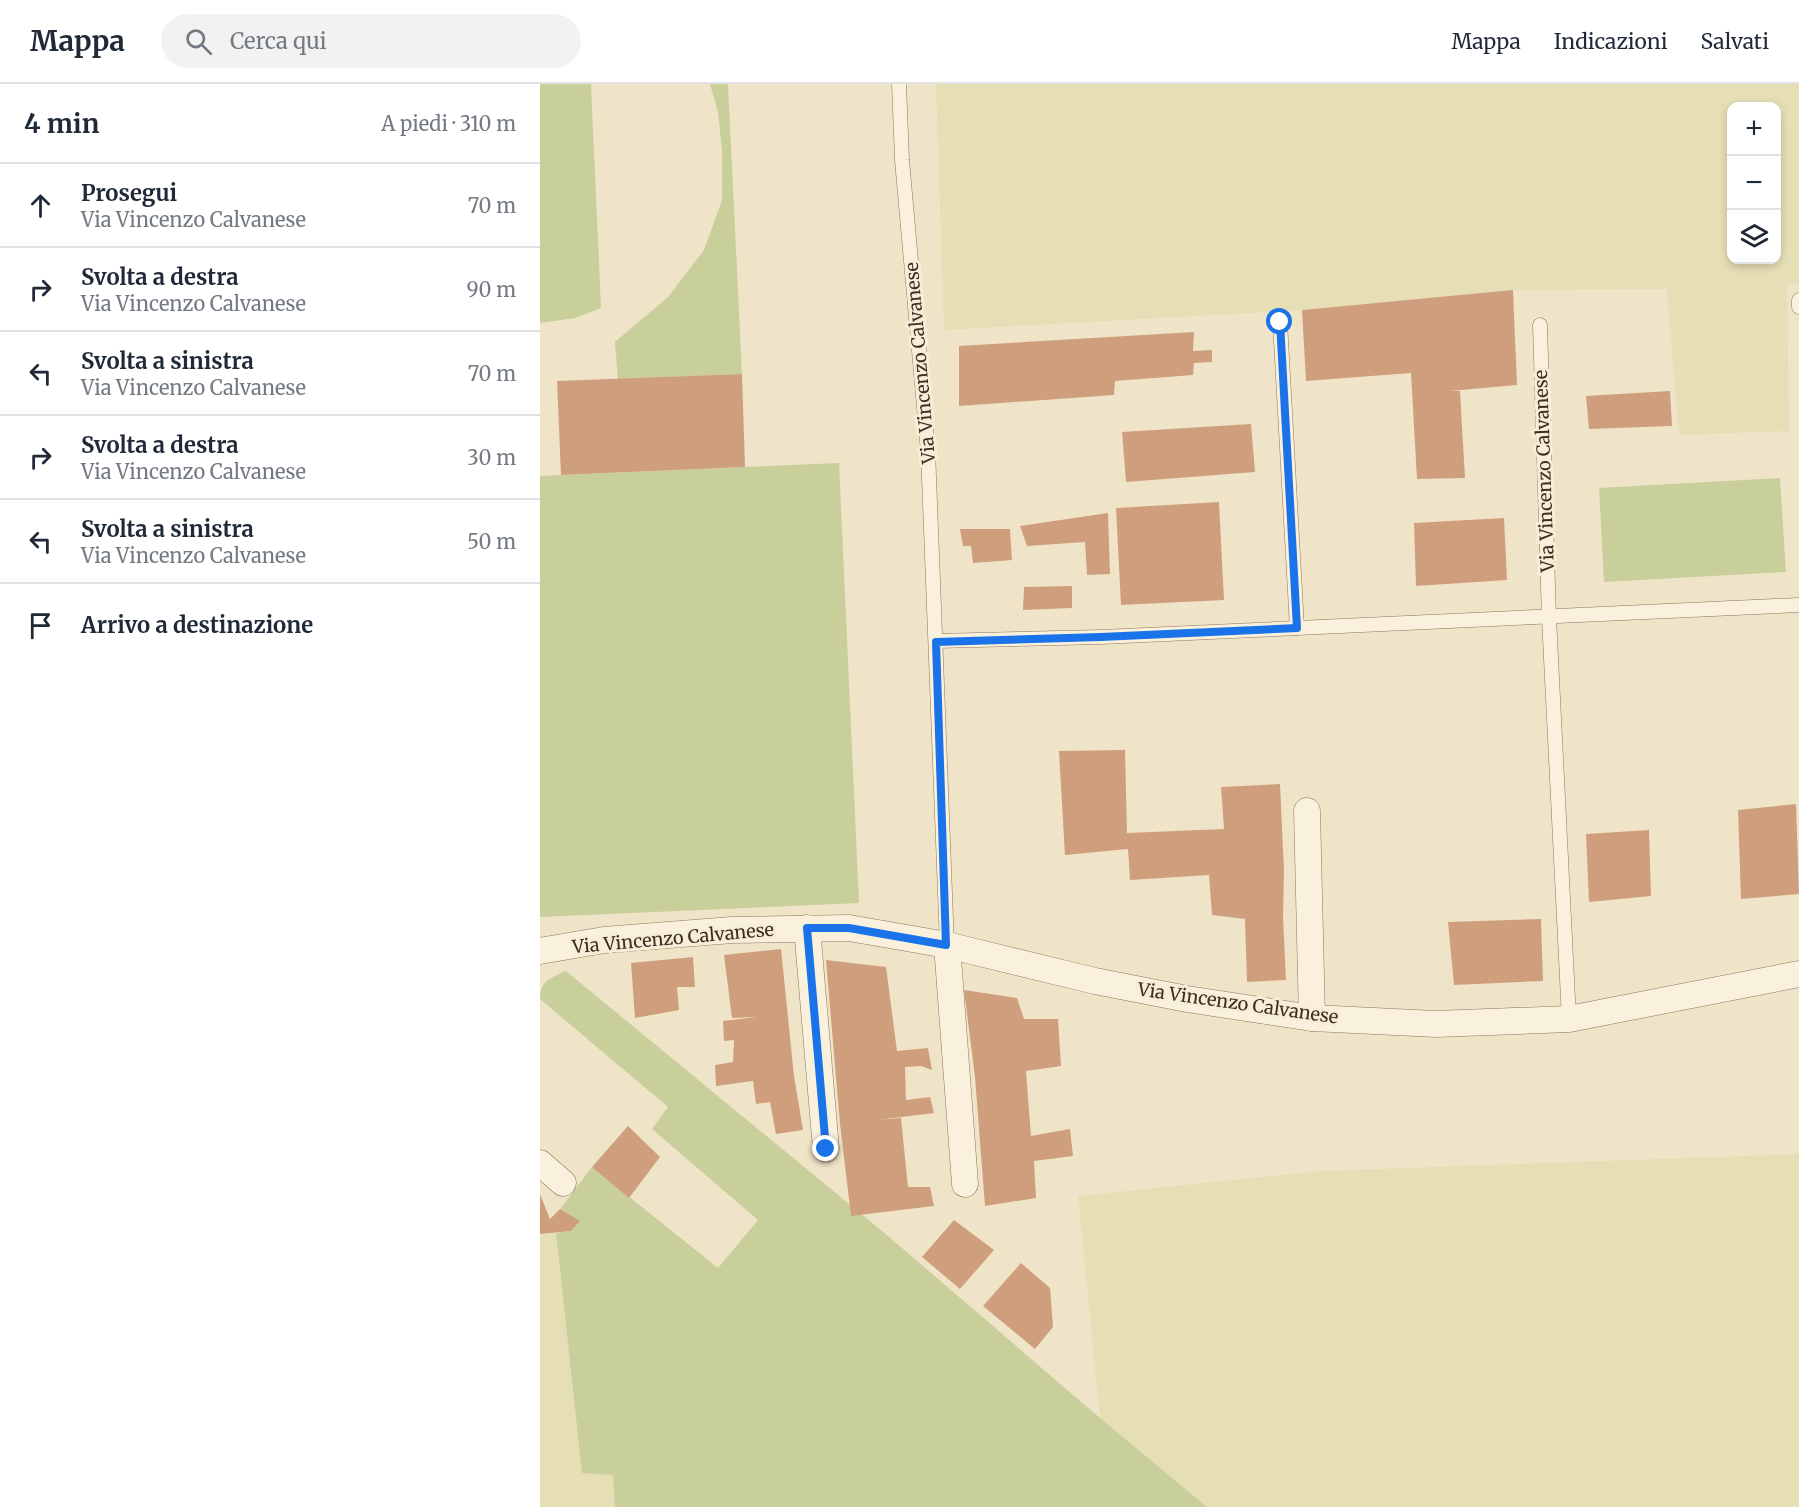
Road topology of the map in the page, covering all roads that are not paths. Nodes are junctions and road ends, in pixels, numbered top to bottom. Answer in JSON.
{"nodes":[{"id":1,"x":899,"y":84,"type":"edge"},
{"id":2,"x":1799,"y":300,"type":"edge"},
{"id":3,"x":1799,"y":307,"type":"edge"},
{"id":4,"x":1280,"y":322,"type":"dead end"},
{"id":5,"x":1540,"y":325,"type":"dead end"},
{"id":6,"x":1799,"y":605,"type":"edge"},
{"id":7,"x":1549,"y":618,"type":"junction"},
{"id":8,"x":1297,"y":628,"type":"junction"},
{"id":9,"x":936,"y":642,"type":"junction"},
{"id":10,"x":1307,"y":811,"type":"dead end"},
{"id":11,"x":807,"y":928,"type":"junction"},
{"id":12,"x":946,"y":945,"type":"junction"},
{"id":13,"x":540,"y":951,"type":"edge"},
{"id":14,"x":1799,"y":974,"type":"edge"},
{"id":15,"x":1312,"y":1018,"type":"junction"},
{"id":16,"x":1569,"y":1019,"type":"junction"},
{"id":17,"x":826,"y":1149,"type":"dead end"},
{"id":18,"x":540,"y":1162,"type":"edge"},
{"id":19,"x":563,"y":1183,"type":"dead end"},
{"id":20,"x":965,"y":1184,"type":"dead end"}],
"edges":[{"from":1,"to":9,"type":"lane","name":"Via Vincenzo Calvanese"},
{"from":2,"to":3,"type":"lane"},
{"from":4,"to":8,"type":"lane"},
{"from":5,"to":7,"type":"lane","name":"Via Vincenzo Calvanese"},
{"from":6,"to":7,"type":"lane"},
{"from":7,"to":8,"type":"lane"},
{"from":7,"to":16,"type":"lane","name":"Via Vincenzo Calvanese"},
{"from":8,"to":9,"type":"lane"},
{"from":9,"to":12,"type":"lane","name":"Via Vincenzo Calvanese"},
{"from":10,"to":15,"type":"street"},
{"from":11,"to":12,"type":"street","name":"Via Vincenzo Calvanese"},
{"from":11,"to":13,"type":"street","name":"Via Vincenzo Calvanese"},
{"from":11,"to":17,"type":"street"},
{"from":12,"to":15,"type":"street","name":"Via Vincenzo Calvanese"},
{"from":12,"to":20,"type":"street","name":"Via Vincenzo Calvanese"},
{"from":14,"to":16,"type":"street","name":"Via Vincenzo Calvanese"},
{"from":15,"to":16,"type":"street","name":"Via Vincenzo Calvanese"},
{"from":18,"to":19,"type":"street"}]}
